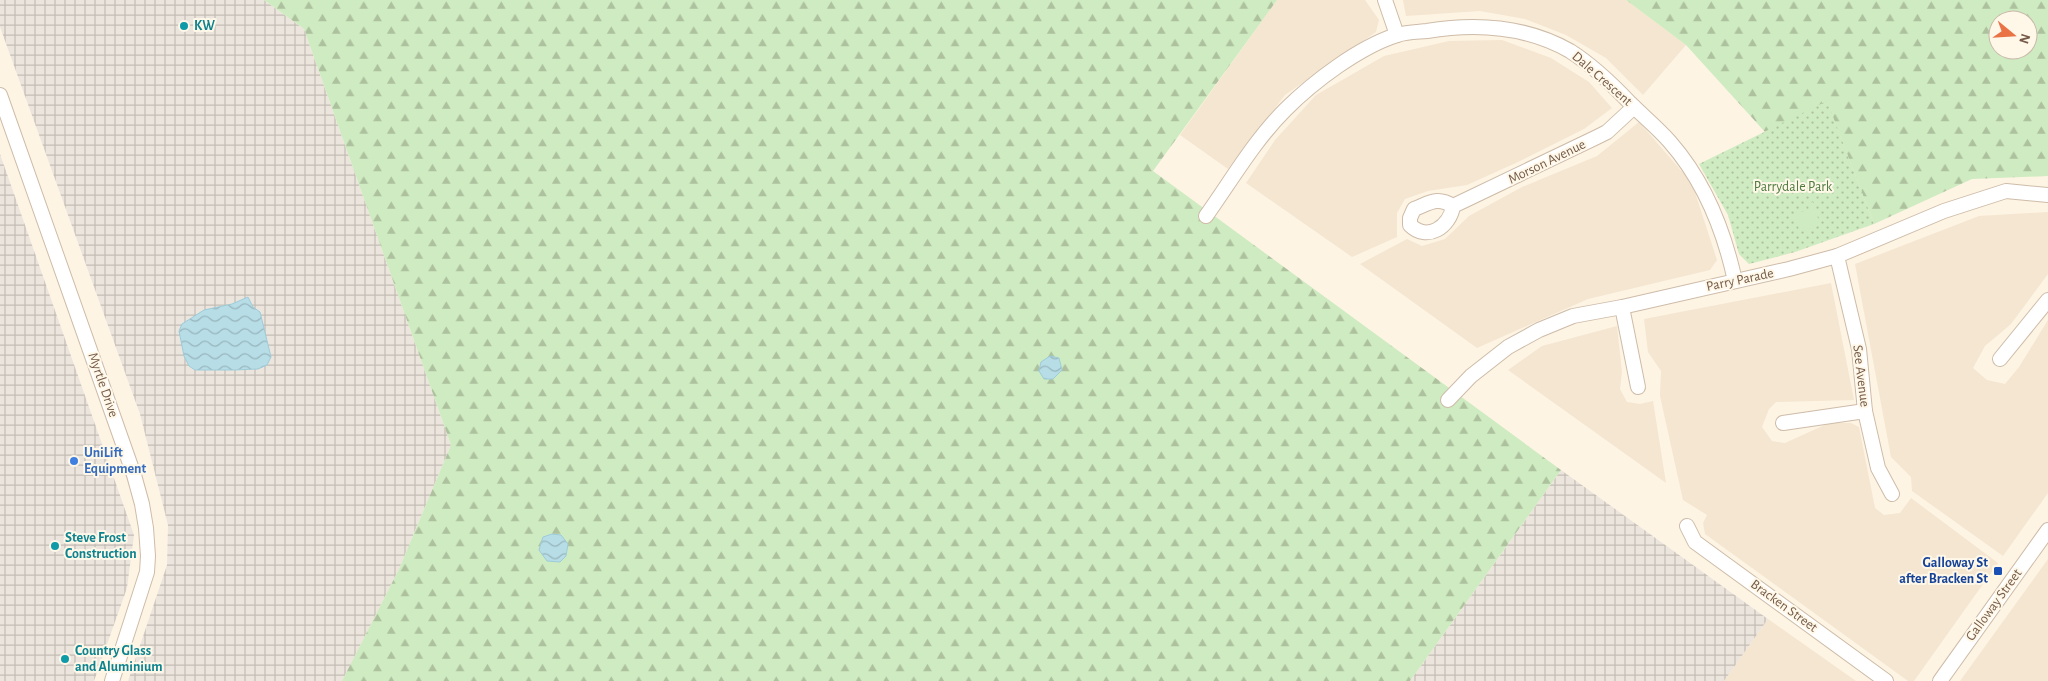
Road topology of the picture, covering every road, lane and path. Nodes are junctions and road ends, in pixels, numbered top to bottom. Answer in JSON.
{"nodes":[{"id":1,"x":1385,"y":0,"type":"edge"},
{"id":2,"x":1397,"y":35,"type":"junction"},
{"id":3,"x":0,"y":95,"type":"edge"},
{"id":4,"x":1634,"y":107,"type":"junction"},
{"id":5,"x":2048,"y":195,"type":"edge"},
{"id":6,"x":1453,"y":206,"type":"dead end"},
{"id":7,"x":1206,"y":216,"type":"dead end"},
{"id":8,"x":1837,"y":256,"type":"junction"},
{"id":9,"x":1735,"y":281,"type":"junction"},
{"id":10,"x":2048,"y":300,"type":"edge"},
{"id":11,"x":1622,"y":307,"type":"junction"},
{"id":12,"x":2000,"y":359,"type":"dead end"},
{"id":13,"x":1638,"y":387,"type":"dead end"},
{"id":14,"x":1448,"y":400,"type":"dead end"},
{"id":15,"x":1865,"y":411,"type":"junction"},
{"id":16,"x":1783,"y":424,"type":"dead end"},
{"id":17,"x":1892,"y":494,"type":"dead end"},
{"id":18,"x":1687,"y":526,"type":"dead end"},
{"id":19,"x":2048,"y":530,"type":"edge"},
{"id":20,"x":112,"y":681,"type":"edge"},
{"id":21,"x":1886,"y":681,"type":"edge"},
{"id":22,"x":1940,"y":681,"type":"edge"}],
"edges":[{"from":1,"to":2,"type":"street"},
{"from":2,"to":4,"type":"street","name":"Dale Crescent"},
{"from":2,"to":7,"type":"street","name":"Dale Crescent"},
{"from":3,"to":20,"type":"street","name":"Myrtle Drive"},
{"from":4,"to":6,"type":"street","name":"Morson Avenue"},
{"from":4,"to":9,"type":"street","name":"Dale Crescent"},
{"from":5,"to":8,"type":"street","name":"Parry Parade"},
{"from":8,"to":9,"type":"street","name":"Parry Parade"},
{"from":8,"to":15,"type":"street","name":"See Avenue"},
{"from":9,"to":11,"type":"street","name":"Parry Parade"},
{"from":10,"to":12,"type":"street"},
{"from":11,"to":13,"type":"street"},
{"from":11,"to":14,"type":"street","name":"Parry Parade"},
{"from":15,"to":16,"type":"street"},
{"from":15,"to":17,"type":"street","name":"See Avenue"},
{"from":18,"to":21,"type":"street","name":"Bracken Street"},
{"from":19,"to":22,"type":"street","name":"Galloway Street"}]}
